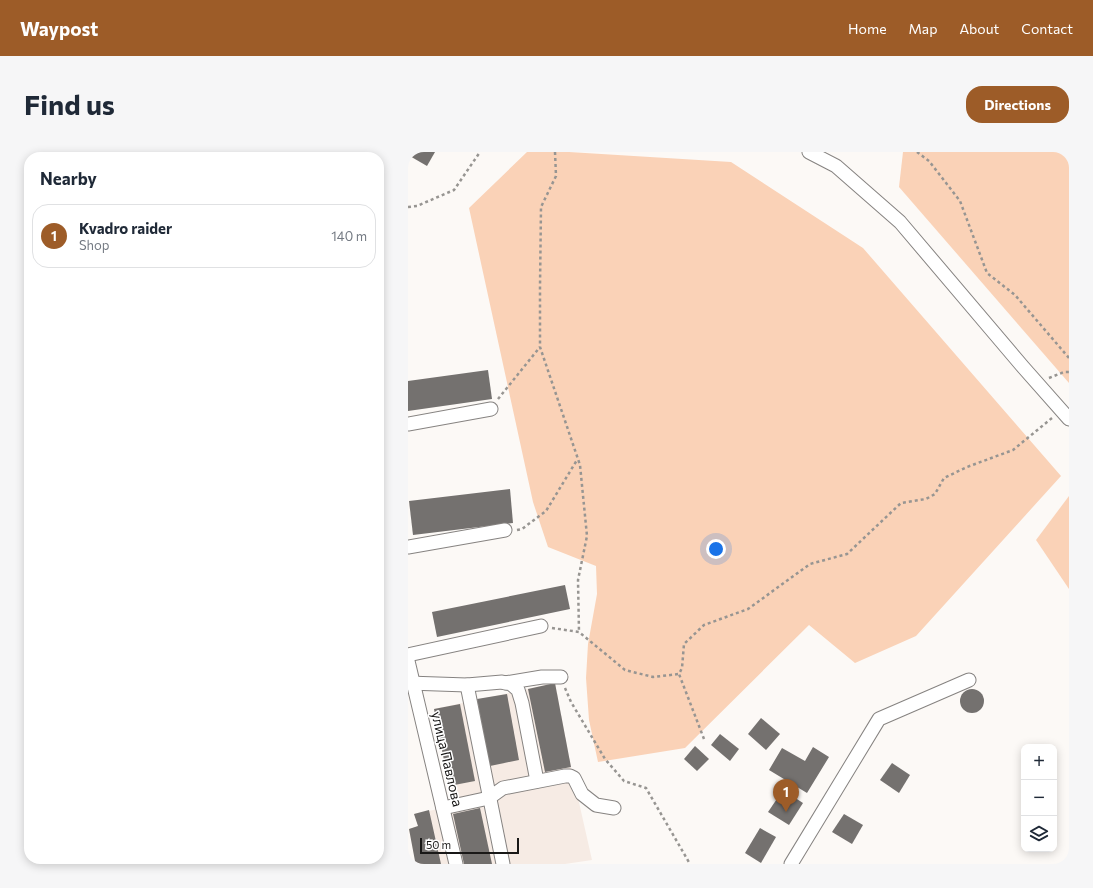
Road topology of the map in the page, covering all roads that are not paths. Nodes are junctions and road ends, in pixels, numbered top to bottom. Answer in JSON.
{"nodes":[{"id":1,"x":809,"y":152,"type":"edge"},
{"id":2,"x":491,"y":408,"type":"road end"},
{"id":3,"x":1066,"y":414,"type":"edge"},
{"id":4,"x":408,"y":424,"type":"edge"},
{"id":5,"x":505,"y":530,"type":"road end"},
{"id":6,"x":408,"y":547,"type":"edge"},
{"id":7,"x":541,"y":626,"type":"road end"},
{"id":8,"x":408,"y":655,"type":"edge"},
{"id":9,"x":408,"y":661,"type":"edge"},
{"id":10,"x":561,"y":677,"type":"road end"},
{"id":11,"x":969,"y":680,"type":"dead end"},
{"id":12,"x":410,"y":682,"type":"edge"},
{"id":13,"x":505,"y":683,"type":"junction"},
{"id":14,"x":467,"y":685,"type":"junction"},
{"id":15,"x":536,"y":782,"type":"junction"},
{"id":16,"x":489,"y":798,"type":"junction"},
{"id":17,"x":443,"y":808,"type":"junction"},
{"id":18,"x":614,"y":808,"type":"dead end"},
{"id":19,"x":456,"y":864,"type":"edge"},
{"id":20,"x":503,"y":864,"type":"edge"},
{"id":21,"x":791,"y":864,"type":"edge"}],
"edges":[{"from":1,"to":3,"type":"street"},
{"from":2,"to":4,"type":"street"},
{"from":5,"to":6,"type":"street"},
{"from":7,"to":8,"type":"street"},
{"from":9,"to":12,"type":"street","name":"улица Павлова"},
{"from":10,"to":13,"type":"street"},
{"from":11,"to":21,"type":"street"},
{"from":12,"to":14,"type":"street"},
{"from":12,"to":17,"type":"street","name":"улица Павлова"},
{"from":13,"to":14,"type":"street"},
{"from":13,"to":15,"type":"street"},
{"from":14,"to":16,"type":"street"},
{"from":15,"to":16,"type":"street"},
{"from":15,"to":18,"type":"street"},
{"from":16,"to":17,"type":"street"},
{"from":16,"to":20,"type":"street"},
{"from":17,"to":19,"type":"street","name":"улица Павлова"}]}
